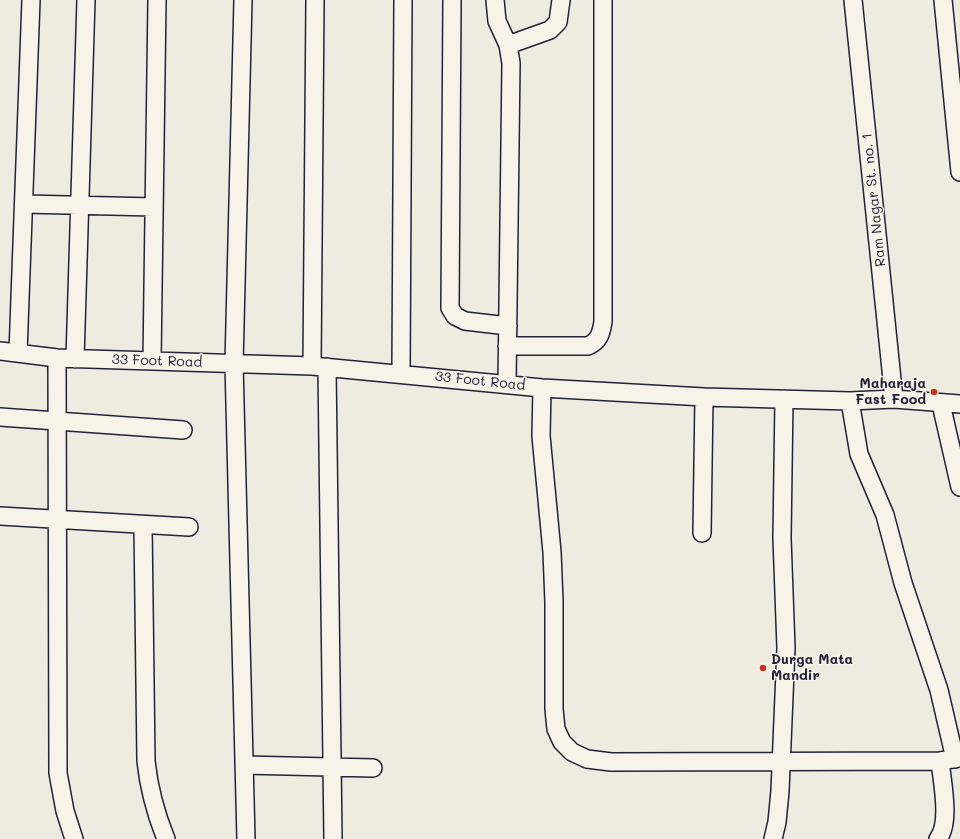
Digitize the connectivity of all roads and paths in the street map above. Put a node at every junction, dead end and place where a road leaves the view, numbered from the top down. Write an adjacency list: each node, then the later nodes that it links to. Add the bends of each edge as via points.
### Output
1 (31, 0): 15 (street)
2 (86, 0): 16 (street)
3 (157, 0): 17 (street)
4 (243, 0): 25 (street)
5 (315, 0): 26 (street)
6 (403, 0): 27 (street)
7 (452, 0): 18 (street, via 450,308 455,316 465,321)
8 (495, 0): 13 (street, via 497,21)
9 (561, 0): 13 (street, via 558,22 550,30)
10 (603, 0): 19 (street, via 602,334 596,342 588,346)
11 (853, 0): 32 (street, Ram Nagar St. no. 1)
12 (943, 0): 14 (street)
13 (508, 45): 18 (street, via 511,63)
14 (960, 172)
15 (24, 204): 16 (street); 21 (street)
16 (80, 206): 17 (street); 23 (street)
17 (154, 207): 24 (street)
18 (508, 326): 19 (street)
19 (507, 346): 28 (street)
20 (0, 351): 21 (street, 33 Foot Road)
21 (18, 353): 22 (street, 33 Foot Road)
22 (57, 358): 23 (street, 33 Foot Road); 37 (street)
23 (75, 359): 24 (street, 33 Foot Road)
24 (152, 361): 25 (street, 33 Foot Road)
25 (234, 364): 26 (street, 33 Foot Road); 47 (street)
26 (320, 366): 27 (street, 33 Foot Road); 48 (street)
27 (400, 373): 28 (street, 33 Foot Road)
28 (506, 384): 29 (street, 33 Foot Road)
29 (542, 388): 30 (street, 33 Foot Road); 46 (street, via 541,436 554,602 554,708 556,729 562,742 572,752 587,758 611,762)
30 (704, 396): 31 (street, 33 Foot Road); 44 (street)
31 (784, 398): 33 (street, 33 Foot Road); 46 (street, via 782,538 786,648)
32 (894, 399): 33 (street, 33 Foot Road); 34 (street, 33 Foot Road)
33 (850, 401): 45 (street, via 859,454 885,515 939,690)
34 (941, 404): 35 (street, 33 Foot Road); 39 (street)
35 (960, 404)
36 (0, 417): 37 (street)
37 (57, 422): 38 (street); 41 (street)
38 (183, 430)
39 (960, 487)
40 (0, 516): 41 (street)
41 (57, 519): 42 (street); 50 (street, via 58,773 65,811)
42 (143, 525): 43 (street); 51 (street, via 146,761 149,789)
43 (189, 528)
44 (702, 533)
45 (951, 760): 46 (street); 55 (street, via 945,823)
46 (781, 762): 54 (street, via 777,822)
47 (244, 765): 48 (street); 52 (street)
48 (332, 767): 49 (street); 53 (street)
49 (373, 768)
50 (74, 839)
51 (166, 839)
52 (246, 839)
53 (333, 839)
54 (773, 839)
55 (938, 839)

